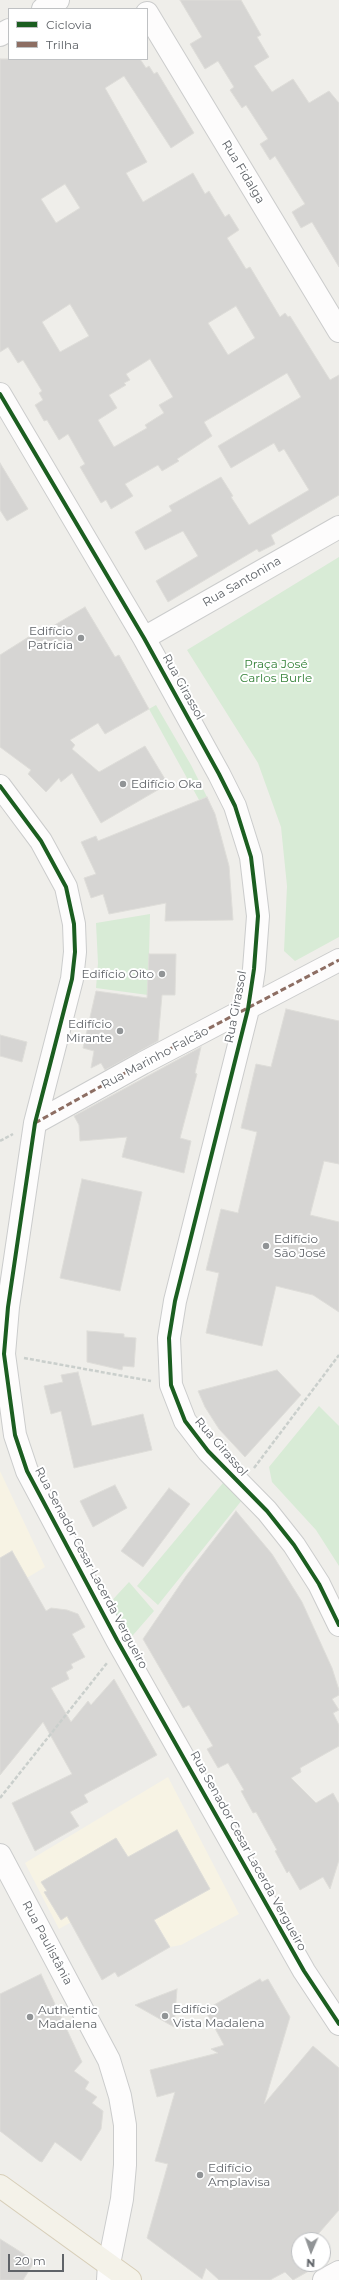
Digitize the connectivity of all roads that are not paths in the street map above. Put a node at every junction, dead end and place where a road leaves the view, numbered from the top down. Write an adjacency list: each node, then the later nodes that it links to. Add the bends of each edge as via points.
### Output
1 (58, 0): 2 (street)
2 (45, 8)
3 (148, 15): 4 (street, Rua Fidalga)
4 (339, 331)
5 (0, 394): 7 (street, Rua Girassol)
6 (339, 527): 7 (street, Rua Santonina)
7 (144, 638): 10 (street, Rua Girassol, via 235,806 251,857 258,916)
8 (0, 786): 11 (street, Rua Senador Cesar Lacerda Vergueiro, via 41,841 66,887 74,924 75,952 72,979)
9 (339, 960): 10 (street, Rua Marinho Falcão)
10 (248, 1009): 11 (street, Rua Marinho Falcão); 12 (street, Rua Girassol, via 175,1301 169,1338 171,1385 185,1421 208,1451 267,1511 294,1545)
11 (35, 1123): 14 (street, Rua Senador Cesar Lacerda Vergueiro, via 8,1307 4,1354 15,1435 26,1471 304,1971)
12 (339, 1625)
13 (3, 1862): 16 (street, Rua Paulistânia, via 109,2060 120,2096 125,2125 125,2165 122,2199)
14 (339, 2024)
15 (0, 2186): 16 (main road)
16 (109, 2272): 18 (main road)
17 (339, 2272): 19 (street)
18 (130, 2280)
19 (324, 2280)

